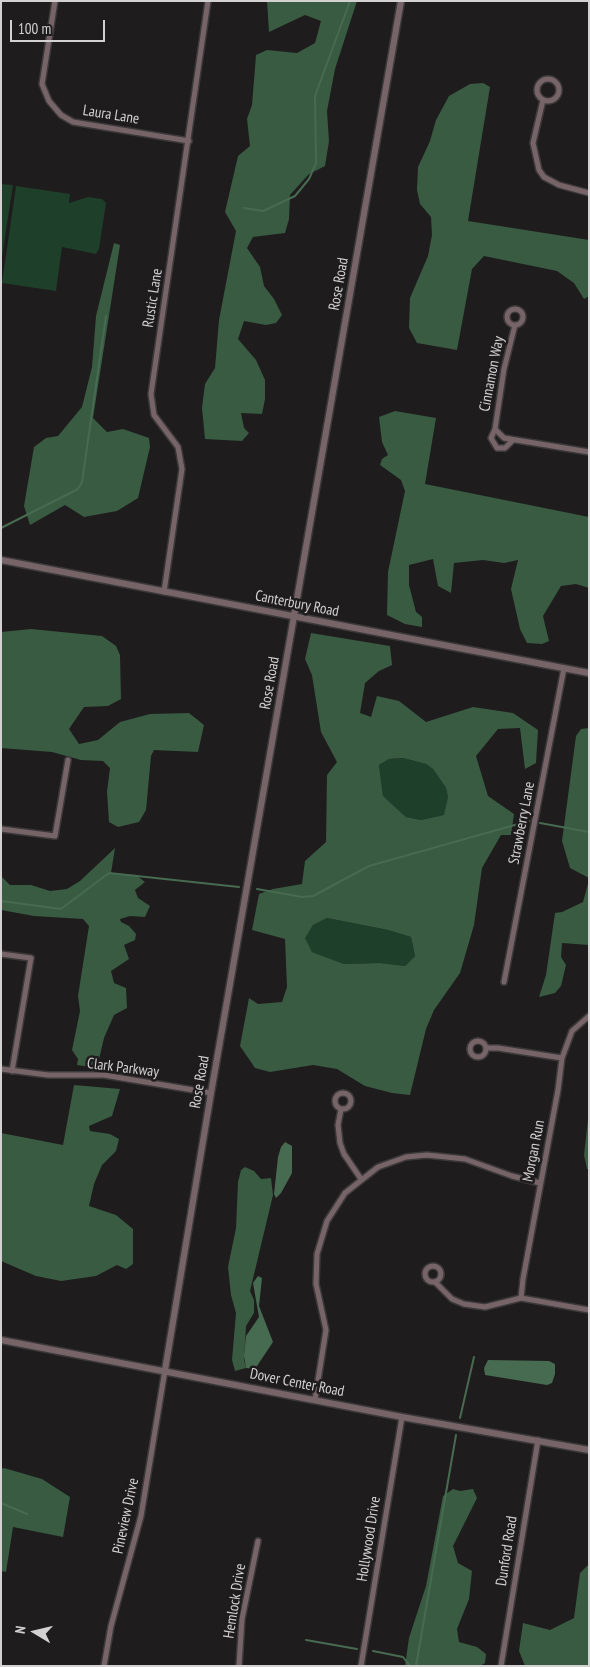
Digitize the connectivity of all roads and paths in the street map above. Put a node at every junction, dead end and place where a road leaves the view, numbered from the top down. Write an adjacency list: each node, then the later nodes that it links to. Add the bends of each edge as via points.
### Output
1 (55, 1): 5 (street, Laura Lane, via 42,84 49,101 62,115 73,122)
2 (208, 1): 5 (street, Rustic Lane)
3 (400, 1): 13 (street, Rose Road)
4 (543, 100): 4 (street, via 549,101 557,95 558,85 551,79 538,86 537,92); 6 (street, via 532,143 538,170 559,185)
5 (189, 141): 12 (street, Rustic Lane, via 151,394 154,415 178,448 182,469)
6 (589, 193)
7 (515, 325): 8 (street, Cinnamon Way, via 504,369)
8 (496, 429): 9 (street, Cinnamon Way, via 500,436); 9 (street, Cinnamon Way, via 491,438 497,448 505,448)
9 (512, 440): 10 (street, Cinnamon Way)
10 (589, 452)
11 (1, 560): 12 (street, Canterbury Road)
12 (164, 592): 13 (street, Canterbury Road)
13 (294, 616): 14 (street, Canterbury Road); 25 (street, Rose Road)
14 (564, 668): 15 (street, Canterbury Road); 19 (street, Strawberry Lane)
15 (589, 673)
16 (68, 760): 17 (street, via 54,836)
17 (1, 829)
18 (1, 954): 24 (street, via 31,958)
19 (504, 982)
20 (589, 1016): 22 (street, Morgan Run, via 572,1031)
21 (486, 1048): 22 (street)
22 (562, 1058): 28 (street, Morgan Run)
23 (1, 1069): 24 (street, Clark Parkway)
24 (12, 1071): 25 (street, Clark Parkway, via 104,1075)
25 (211, 1093): 33 (street, Rose Road)
26 (341, 1109): 27 (street, via 338,1125 340,1143)
27 (361, 1179): 28 (street, via 378,1167 406,1157 427,1155 466,1159); 34 (street, via 345,1193 330,1215 317,1254 316,1284 326,1330)
28 (540, 1183): 30 (street, Morgan Run)
29 (435, 1282): 30 (street, via 452,1299 485,1308)
30 (521, 1298): 31 (street)
31 (589, 1310)
32 (1, 1340): 33 (street, Dover Center Road)
33 (165, 1370): 34 (street, Dover Center Road); 39 (street, Pineview Drive, via 141,1516 111,1626)
34 (315, 1399): 35 (street, Dover Center Road)
35 (402, 1417): 36 (street, Dover Center Road); 41 (street, Hollywood Drive)
36 (538, 1440): 37 (street, Dover Center Road); 42 (street, Dunford Road)
37 (589, 1450)
38 (258, 1541): 40 (street, Hemlock Drive, via 242,1619)
39 (104, 1666)
40 (239, 1666)
41 (360, 1666)
42 (500, 1666)

